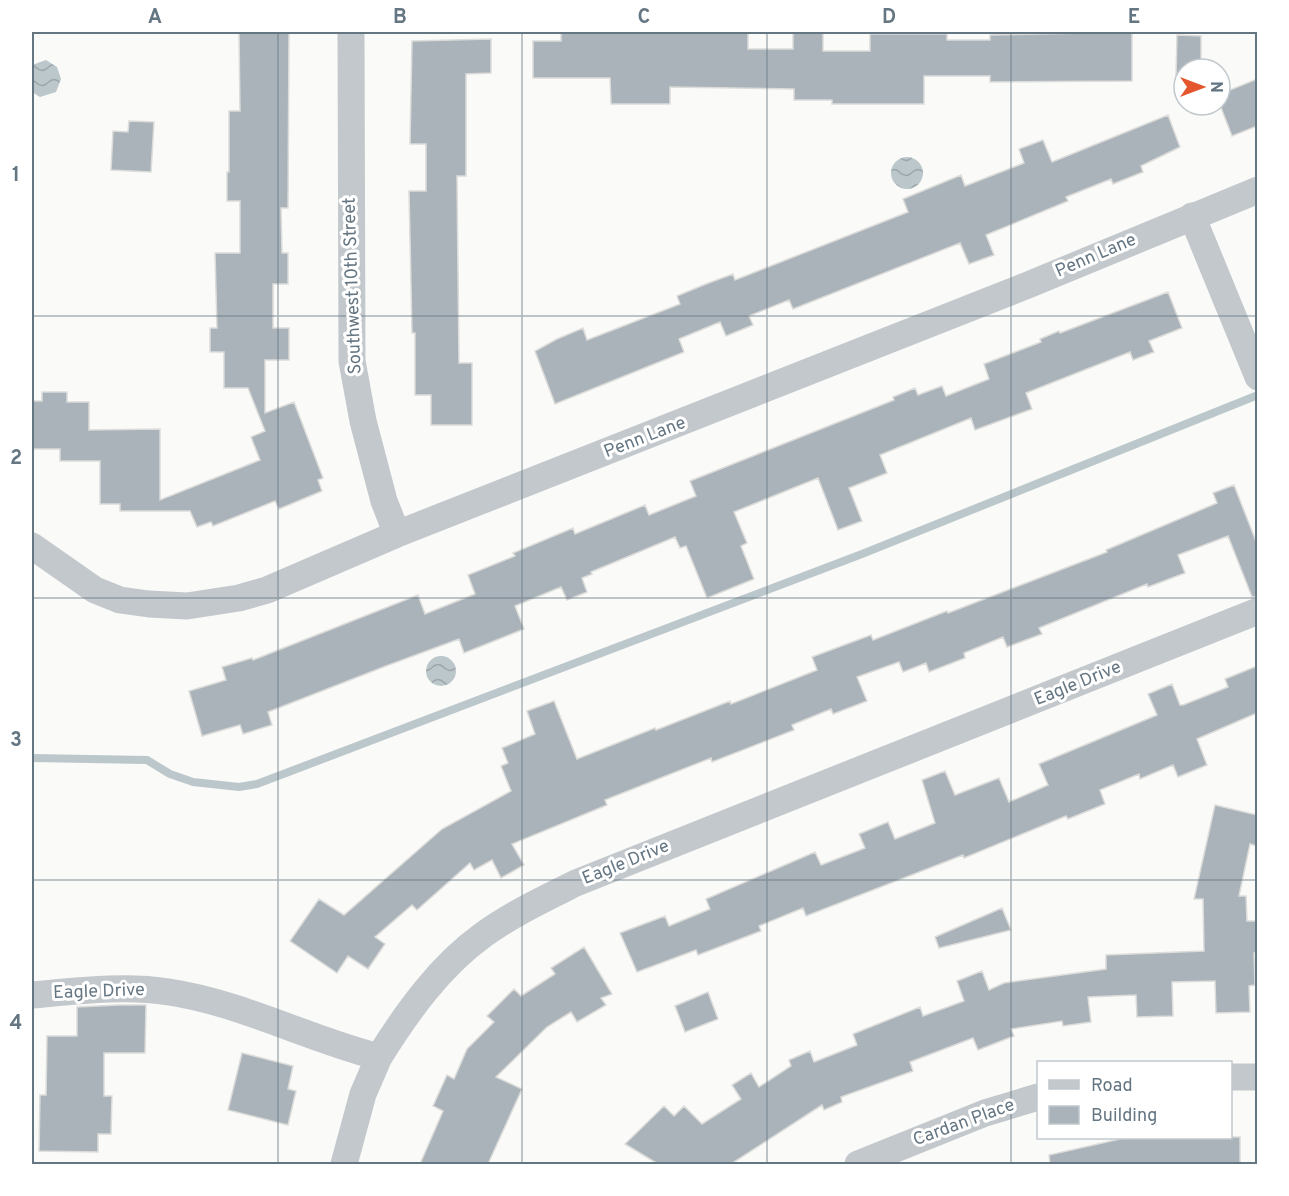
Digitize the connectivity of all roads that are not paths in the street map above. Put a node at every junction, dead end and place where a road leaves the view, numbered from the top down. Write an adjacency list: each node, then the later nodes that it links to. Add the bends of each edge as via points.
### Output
1 (351, 32): 5 (street, Southwest 10th Street, via 352,361 363,421)
2 (1257, 190): 3 (street, Penn Lane)
3 (1192, 216): 4 (street); 5 (street, Penn Lane)
4 (1257, 377)
5 (397, 534): 6 (street, Penn Lane, via 267,590 187,606 120,600)
6 (32, 546)
7 (1257, 611): 9 (street, Eagle Drive, via 576,883 529,906 482,936 443,973 404,1019)
8 (32, 995): 9 (street, Eagle Drive, via 129,988 169,992 214,1001 332,1045)
9 (380, 1057): 13 (street, via 363,1094)
10 (1232, 1077): 11 (street)
11 (1257, 1077)
12 (1037, 1097): 14 (street, Cardan Place, via 985,1113)
13 (344, 1164)
14 (858, 1164)

